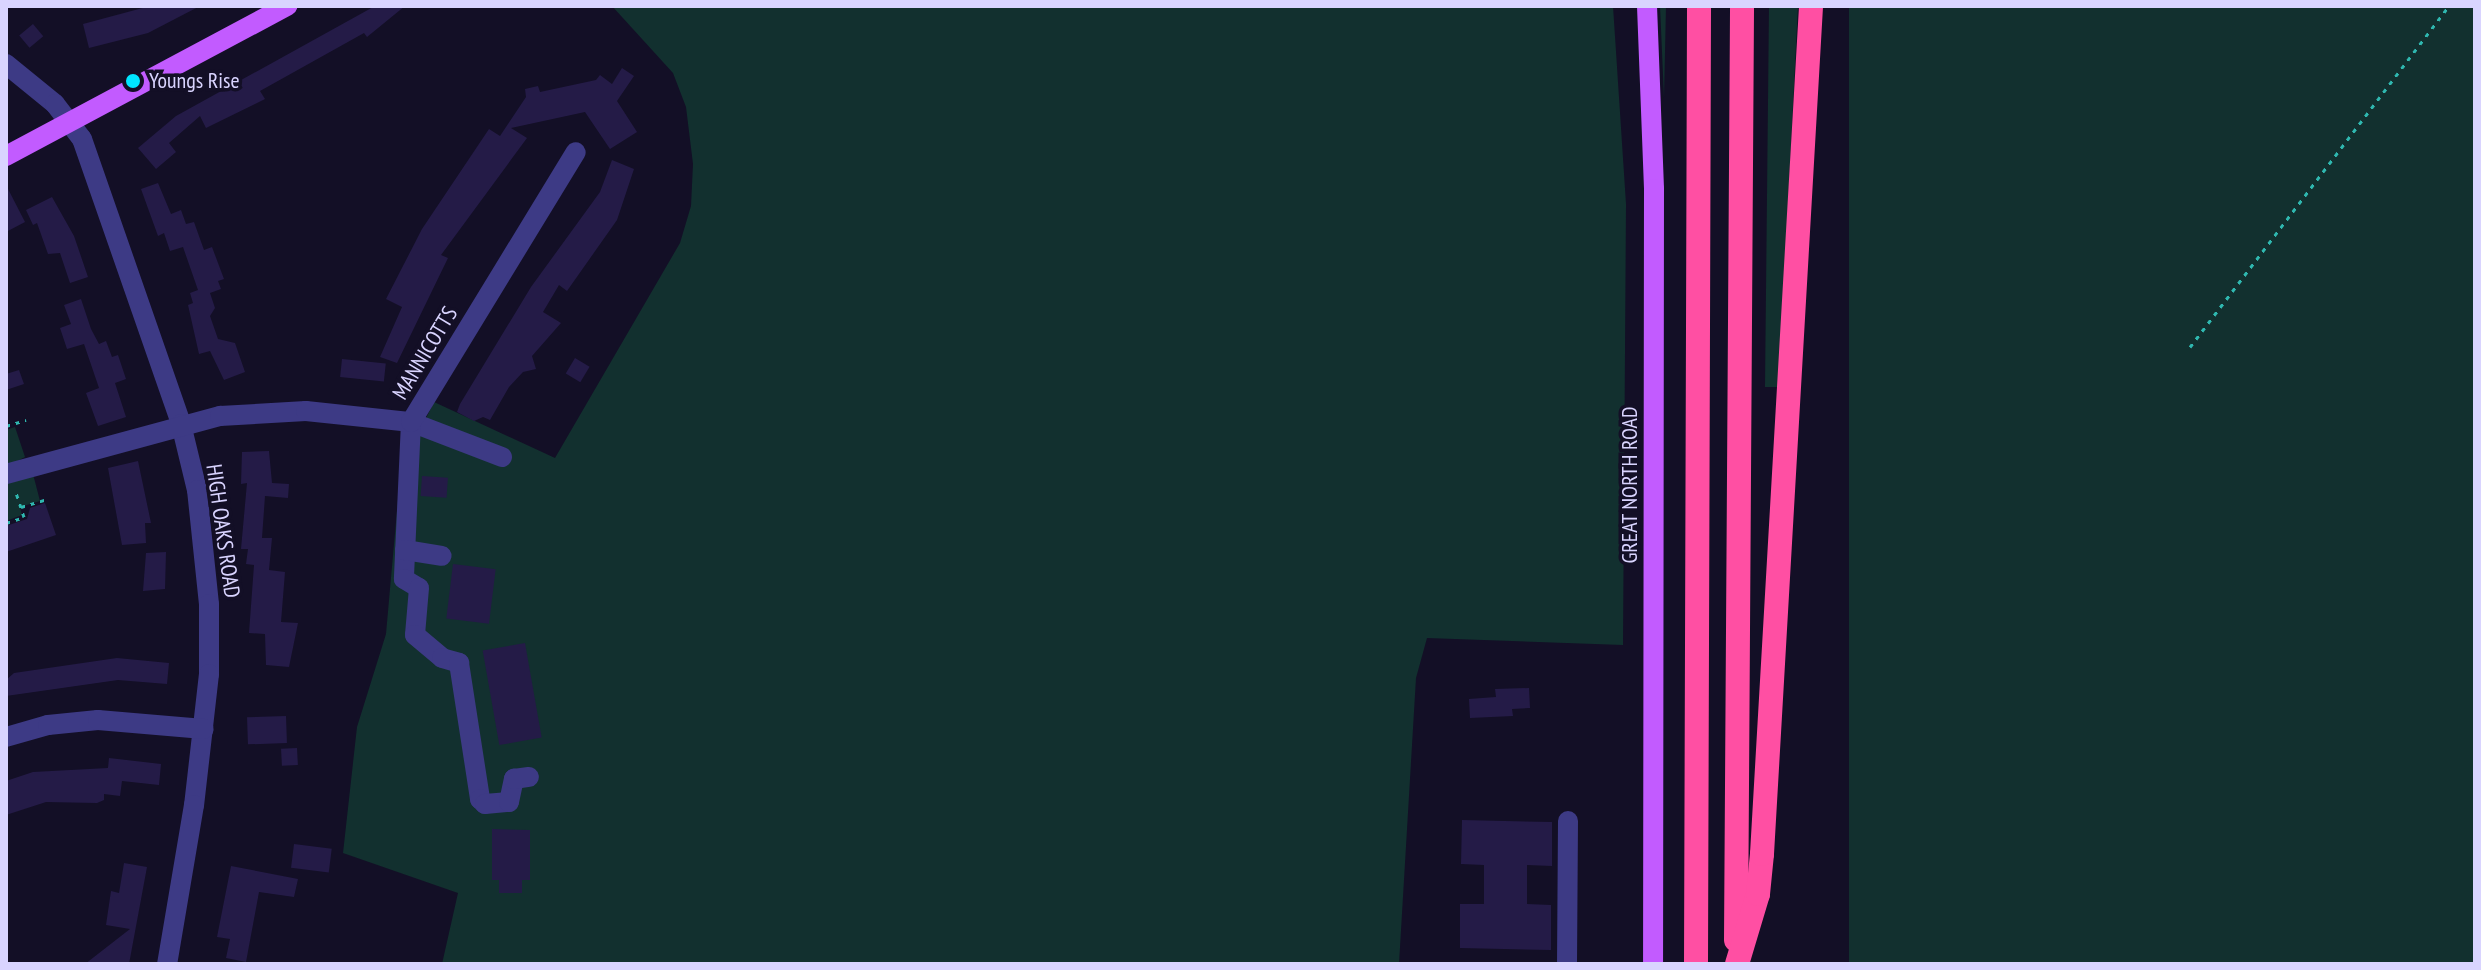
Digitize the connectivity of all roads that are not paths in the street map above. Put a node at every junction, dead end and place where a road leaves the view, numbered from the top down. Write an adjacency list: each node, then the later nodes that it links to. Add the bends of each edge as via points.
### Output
1 (287, 6): 7 (main road)
2 (1647, 6): 22 (main road, GREAT NORTH ROAD, via 1654,189)
3 (1699, 6): 23 (highway)
4 (1742, 6): 24 (highway)
5 (1811, 6): 24 (highway, via 1762,854 1758,894)
6 (6, 64): 7 (street)
7 (70, 122): 9 (main road); 11 (street, HIGH OAKS ROAD, via 99,184)
8 (576, 152): 10 (street, MANNICOTTS)
9 (6, 156)
10 (411, 422): 11 (street, MANNICOTTS, via 306,411); 12 (street); 14 (street)
11 (181, 424): 13 (street, MANNICOTTS); 16 (street, HIGH OAKS ROAD, via 205,547 209,618)
12 (502, 457)
13 (8, 473)
14 (405, 550): 15 (street); 18 (street, via 404,579 419,588 415,635 442,658 459,663 480,799 485,804 509,802 514,779)
15 (442, 556)
16 (204, 729): 17 (street, via 98,720 48,725); 20 (street, HIGH OAKS ROAD)
17 (6, 737)
18 (529, 777)
19 (1568, 821): 21 (street)
20 (167, 964)
21 (1567, 964)
22 (1653, 964)
23 (1696, 964)
24 (1737, 964)

